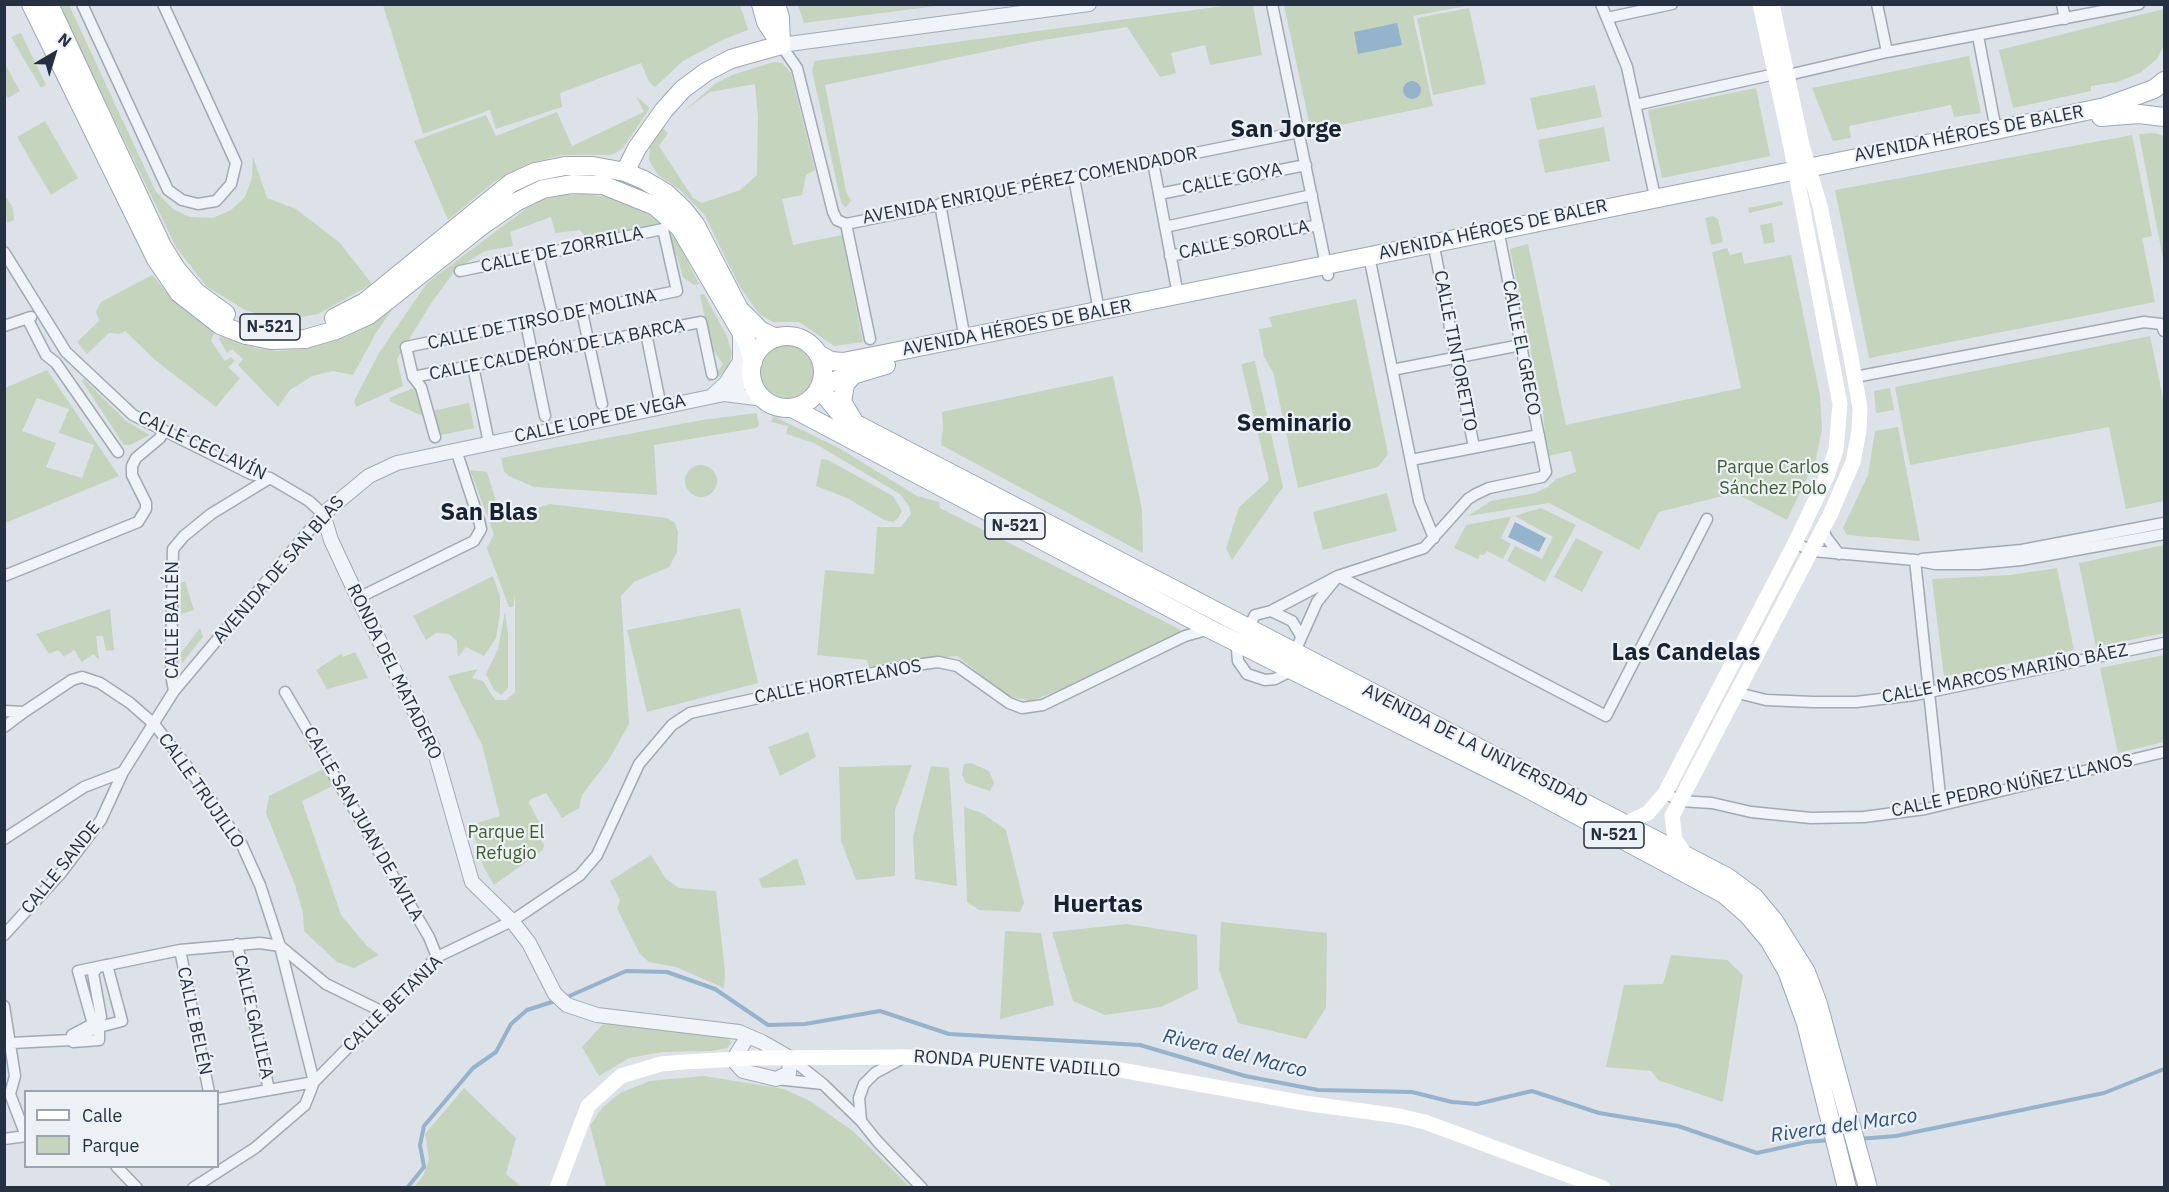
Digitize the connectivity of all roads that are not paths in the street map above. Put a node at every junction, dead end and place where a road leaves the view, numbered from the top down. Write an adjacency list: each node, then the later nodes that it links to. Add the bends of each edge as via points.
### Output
1 (31, 4): 33 (main road, N-521, via 156,259 179,293 196,308 220,325 246,335 305,339 369,315 484,224)
2 (49, 4): 30 (main road, N-521, via 162,246 177,270 196,292 222,312 253,325 284,329 315,325 343,314 428,252 481,205 511,183 535,172 584,166)
3 (82, 4): 4 (street, via 168,190 182,200 198,204 216,201 231,184 236,163)
4 (164, 4)
5 (761, 4): 20 (main road, via 766,22)
6 (776, 4): 20 (main road)
7 (1089, 4): 16 (street)
8 (1272, 4): 27 (street)
9 (1601, 4): 17 (street)
10 (1671, 4): 17 (street)
11 (1760, 4): 22 (main road)
12 (1772, 4): 22 (main road)
13 (1877, 4): 21 (street)
14 (2062, 4): 18 (street)
15 (2139, 4): 18 (street)
16 (1013, 9): 20 (street)
17 (1607, 18): 24 (street, via 1627,67)
18 (2065, 19): 19 (street)
19 (1978, 36): 21 (street); 26 (street)
20 (781, 45): 30 (main road, via 731,59 683,89 637,148); 38 (street, AVENIDA ENRIQUE PÉREZ COMENDADOR, via 797,68 833,212 837,220)
21 (1887, 52): 22 (street)
22 (1781, 74): 24 (street); 31 (main road, via 1802,145)
23 (2164, 81): 26 (main road, AVENIDA HÉROES DE BALER, via 2105,107)
24 (1635, 105): 36 (street)
25 (2164, 117): 31 (main road, AVENIDA HÉROES DE BALER, via 2106,116)
26 (1996, 129): 31 (main road, AVENIDA HÉROES DE BALER)
27 (1299, 132): 28 (street, AVENIDA ENRIQUE PÉREZ COMENDADOR); 29 (street)
28 (1153, 162): 32 (street, AVENIDA ENRIQUE PÉREZ COMENDADOR); 34 (street)
29 (1306, 165): 34 (street, CALLE GOYA); 35 (street)
30 (626, 172): 33 (main road, via 610,180 575,177); 41 (main road, via 633,185 659,199); 57 (main road, N-521, via 666,193 695,224)
31 (1803, 172): 36 (main road, AVENIDA HÉROES DE BALER); 42 (main road, AVENIDA HÉROES DE BALER); 77 (main road); 101 (main road, via 1840,404 1836,450)
32 (1074, 178): 37 (street, AVENIDA ENRIQUE PÉREZ COMENDADOR); 51 (street)
33 (543, 189): 41 (main road, N-521, via 572,184 603,185 655,206)
34 (1159, 194): 40 (street)
35 (1312, 195): 39 (street); 40 (street)
36 (1655, 197): 42 (main road, AVENIDA HÉROES DE BALER)
37 (940, 204): 38 (street, AVENIDA ENRIQUE PÉREZ COMENDADOR); 63 (street)
38 (846, 224): 62 (street)
39 (1318, 225): 46 (street, CALLE SOROLLA); 48 (street)
40 (1165, 227): 46 (street)
41 (672, 228): 45 (street, CALLE DE ZORRILLA); 52 (street, CALLE DE TIRSO DE MOLINA, via 677,291); 57 (main road, N-521)
42 (1499, 234): 43 (main road, AVENIDA HÉROES DE BALER); 65 (street, CALLE EL GRECO)
43 (1435, 250): 47 (main road, AVENIDA HÉROES DE BALER); 69 (street, CALLE TINTORETTO)
44 (4, 252): 53 (street, CALLE CECLAVÍN)
45 (538, 255): 49 (street, CALLE DE ZORRILLA); 54 (street)
46 (1170, 256): 50 (street)
47 (1370, 261): 48 (main road, AVENIDA HÉROES DE BALER); 73 (street)
48 (1327, 270): 50 (main road, AVENIDA HÉROES DE BALER); 75 (main road, AVENIDA HÉROES DE BALER)
49 (460, 271)
50 (1178, 295): 51 (main road, AVENIDA HÉROES DE BALER)
51 (1099, 311): 63 (main road, AVENIDA HÉROES DE BALER)
52 (582, 312): 54 (street, CALLE DE TIRSO DE MOLINA); 64 (street)
53 (40, 313): 55 (street); 66 (street, CALLE CECLAVÍN)
54 (553, 317): 56 (street, CALLE DE TIRSO DE MOLINA)
55 (27, 318): 58 (street); 70 (street, via 46,355)
56 (526, 323): 68 (street); 76 (street, CALLE DE TIRSO DE MOLINA, via 406,348)
57 (743, 325): 61 (main road); 72 (main road, N-521); 79 (street, CALLE LOPE DE VEGA, via 740,361)
58 (4, 326)
59 (2164, 331): 77 (street, via 2161,324 2144,322)
60 (646, 333): 64 (street, CALLE CALDERÓN DE LA BARCA); 74 (street, CALLE CALDERÓN DE LA BARCA, via 700,322); 82 (street)
61 (776, 338): 67 (main road, via 786,336 805,341); 72 (main road, via 766,343)
62 (870, 339)
63 (965, 339): 67 (main road, AVENIDA HÉROES DE BALER, via 843,362)
64 (589, 344): 68 (street, CALLE CALDERÓN DE LA BARCA); 81 (street)
65 (1521, 345): 69 (street); 87 (street, CALLE EL GRECO)
66 (66, 352): 70 (street); 86 (street, CALLE CECLAVÍN, via 134,415)
67 (818, 354): 78 (main road, via 822,365)
68 (533, 355): 71 (street, CALLE CALDERÓN DE LA BARCA); 84 (street)
69 (1457, 357): 73 (street); 90 (street, CALLE TINTORETTO)
70 (56, 363): 92 (street)
71 (473, 366): 76 (street, CALLE CALDERÓN DE LA BARCA); 89 (street)
72 (752, 366): 79 (street, CALLE LOPE DE VEGA, via 741,383); 80 (main road, via 754,385)
73 (1392, 370): 93 (street)
74 (712, 374)
75 (854, 374): 78 (main road, AVENIDA HÉROES DE BALER); 85 (main road, via 845,384 842,402)
76 (413, 377): 88 (street, via 421,387)
77 (1855, 377): 98 (main road, via 1859,431 1852,462)
78 (819, 388): 83 (main road, via 813,398); 85 (main road, AVENIDA DE LA UNIVERSIDAD / N-521, via 842,416)
79 (718, 395): 80 (street, CALLE LOPE DE VEGA); 82 (street, CALLE LOPE DE VEGA)
80 (765, 399): 83 (main road)
81 (602, 404)
82 (662, 406): 89 (street, CALLE LOPE DE VEGA)
83 (792, 408): 110 (main road, AVENIDA DE LA UNIVERSIDAD / N-521)
84 (545, 416)
85 (856, 424): 111 (main road, AVENIDA DE LA UNIVERSIDAD / N-521)
86 (163, 432): 94 (street, CALLE CECLAVÍN, via 251,474); 106 (street, via 132,466 132,475 146,503 138,522)
87 (1539, 435): 90 (street); 100 (street, CALLE EL GRECO, via 1546,466 1542,477 1489,488 1468,499)
88 (435, 437)
89 (489, 443): 91 (street, AVENIDA DE SAN BLAS)
90 (1474, 447): 93 (street)
91 (456, 450): 95 (street, AVENIDA DE SAN BLAS, via 383,468); 108 (street, via 481,529 474,541)
92 (118, 452)
93 (1411, 460): 100 (street, via 1419,501)
94 (270, 478): 95 (street, CALLE CECLAVÍN); 114 (street, CALLE BAILÉN, via 211,514 173,549)
95 (323, 514): 108 (street, RONDA DEL MATADERO); 114 (street, AVENIDA DE SAN BLAS)
96 (1707, 519): 107 (street, via 1606,716)
97 (2164, 523): 104 (street, via 2022,550)
98 (1823, 528): 102 (main road); 103 (street)
99 (2164, 534): 104 (street, via 2021,560 1935,564)
100 (1434, 538): 107 (street, via 1424,548)
101 (1795, 543): 102 (street); 124 (main road)
102 (1812, 551): 103 (street); 105 (main road)
103 (1836, 553): 104 (street); 105 (street)
104 (1915, 560): 117 (street)
105 (1801, 573): 116 (main road)
106 (4, 576)
107 (1338, 576): 109 (street); 113 (street, via 1317,602)
108 (358, 598): 131 (street, RONDA DEL MATADERO, via 435,752 472,882)
109 (1270, 611): 111 (street, via 1256,615); 113 (street, AVENIDA DE LA UNIVERSIDAD, via 1292,621)
110 (1210, 629): 111 (main road, AVENIDA DE LA UNIVERSIDAD / N-521); 131 (street, CALLE HORTELANOS, via 1185,636 1043,705 1022,708 1009,703 957,666 938,662 690,713 672,724 639,764 597,855 580,875)
111 (1243, 635): 113 (main road, AVENIDA DE LA UNIVERSIDAD / N-521); 113 (street, via 1237,650 1242,669 1256,679 1275,680 1286,674)
112 (2164, 643): 117 (street, CALLE MARCOS MARIÑO BÁEZ)
113 (1295, 652): 128 (main road, AVENIDA DE LA UNIVERSIDAD / N-521); 157 (main road, AVENIDA DE LA UNIVERSIDAD / N-521, via 1523,786 1724,894 1748,915 1787,971 1806,1023)
114 (174, 691): 120 (street, AVENIDA DE SAN BLAS)
115 (285, 692): 136 (street, CALLE SAN JUAN DE ÁVILA)
116 (1738, 693): 117 (street, CALLE MARCOS MARIÑO BÁEZ, via 1766,700 1824,702); 126 (main road)
117 (1930, 693): 127 (street)
118 (4, 711): 119 (street)
119 (24, 712): 120 (street, CALLE TRUJILLO, via 82,677 100,683); 121 (street, CALLE TRUJILLO)
120 (154, 724): 123 (street, AVENIDA DE SAN BLAS); 134 (street, CALLE TRUJILLO, via 242,846)
121 (4, 727)
122 (2164, 752): 127 (street, CALLE PEDRO NÚÑEZ LLANOS)
123 (123, 772): 125 (street, AVENIDA DE SAN BLAS); 129 (street, via 96,782)
124 (1665, 793): 126 (street); 128 (main road, via 1648,813)
125 (113, 798): 132 (street, CALLE SANDE, via 61,873)
126 (1680, 801): 127 (street, CALLE PEDRO NÚÑEZ LLANOS, via 1811,818 1864,817); 130 (main road, via 1672,816 1672,828)
127 (1941, 805)
128 (1626, 823): 130 (main road, AVENIDA DE LA UNIVERSIDAD)
129 (4, 839)
130 (1683, 851): 156 (main road, AVENIDA DE LA UNIVERSIDAD, via 1754,897 1792,947 1818,1004)
131 (512, 921): 136 (street, CALLE BETANIA); 142 (street, via 529,943 555,994 567,1005 597,1015 729,1031)
132 (4, 935)
133 (237, 945): 134 (street); 135 (street); 149 (street, CALLE GALILEA)
134 (280, 946): 139 (street, via 326,984); 146 (street, CALLE TRUJILLO)
135 (180, 950): 137 (street); 148 (street, CALLE BELÉN)
136 (437, 957): 139 (street, CALLE BETANIA)
137 (106, 965): 140 (street, via 93,973 101,1017 96,1028); 140 (street, via 122,1021 99,1026 99,1040)
138 (4, 1006): 141 (street)
139 (383, 1012): 146 (street, CALLE BETANIA)
140 (73, 1039): 141 (street)
141 (11, 1043): 152 (street, via 15,1076 10,1094)
142 (740, 1047): 144 (main road, RONDA PUENTE VADILLO); 144 (street); 145 (street, via 743,1071); 160 (main road, RONDA PUENTE VADILLO, via 621,1076 588,1106)
143 (906, 1057): 144 (main road, RONDA PUENTE VADILLO); 151 (street, via 874,1073 864,1083 859,1098); 162 (main road, RONDA PUENTE VADILLO, via 1104,1067 1399,1116)
144 (790, 1058): 145 (street, via 789,1073); 147 (street)
145 (776, 1079): 147 (street)
146 (314, 1082): 149 (street); 159 (street, CALLE BETANIA, via 305,1105 255,1148)
147 (823, 1084): 151 (street)
148 (209, 1090)
149 (269, 1090): 150 (street)
150 (219, 1099)
151 (861, 1121): 161 (street)
152 (24, 1131)
153 (24, 1136): 154 (street)
154 (4, 1139)
155 (117, 1168): 158 (street)
156 (1867, 1183)
157 (1847, 1186)
158 (137, 1188)
159 (193, 1188)
160 (557, 1188)
161 (922, 1188)
162 (1603, 1188)

